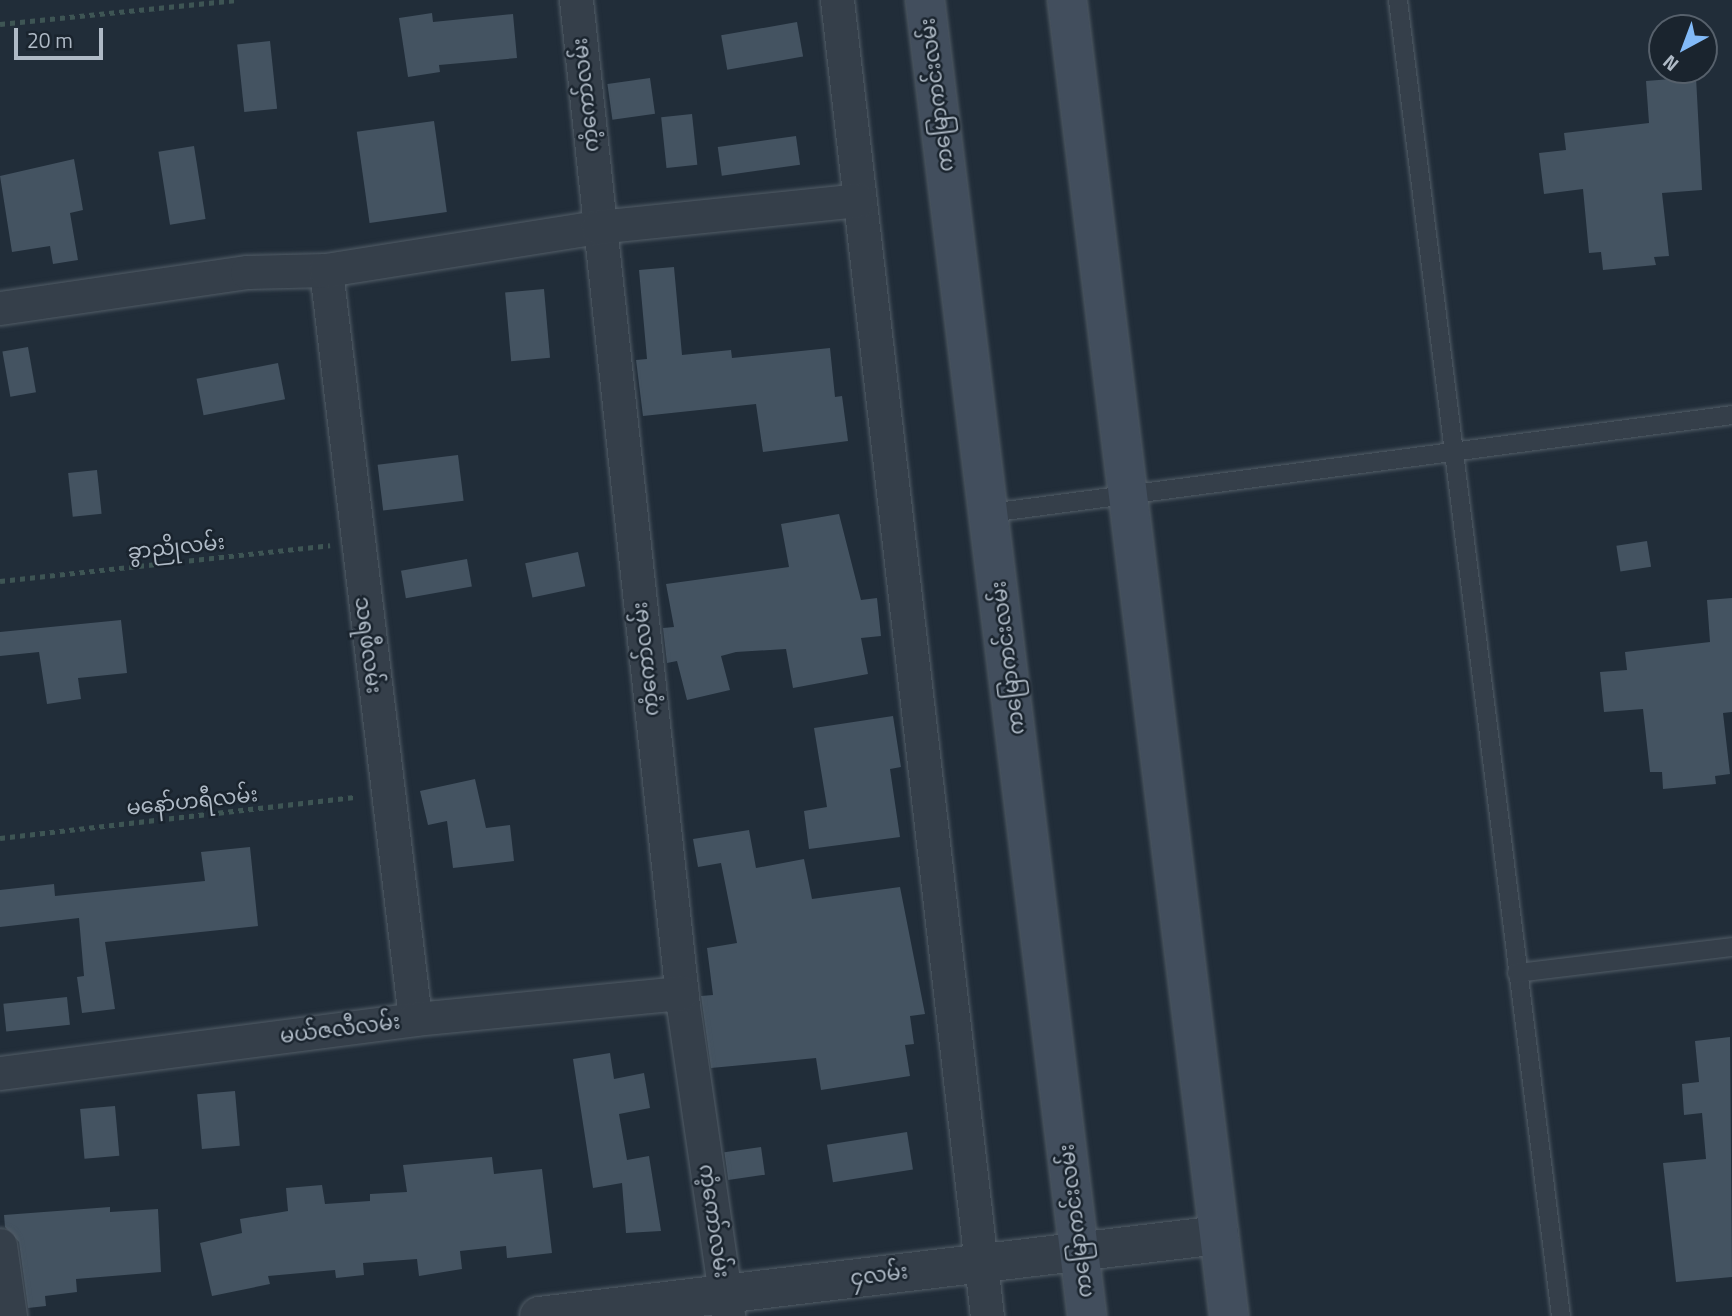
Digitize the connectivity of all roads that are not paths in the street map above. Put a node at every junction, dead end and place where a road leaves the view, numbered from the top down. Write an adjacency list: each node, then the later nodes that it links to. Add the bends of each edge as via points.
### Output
1 (576, 0): 7 (street, ကံ့ကော်လမ်း)
2 (837, 0): 6 (street)
3 (925, 0): 13 (main road, ကမြောကင်းလမ်း)
4 (1068, 0): 12 (main road)
5 (1398, 0): 11 (lane)
6 (859, 200): 7 (street); 22 (street)
7 (598, 226): 8 (street); 16 (street, ကံ့ကော်လမ်း)
8 (326, 270): 9 (street, via 247,272); 17 (street, သရဖီလမ်း)
9 (0, 308)
10 (1732, 415): 11 (lane)
11 (1454, 454): 12 (lane); 15 (lane)
12 (1130, 495): 13 (lane); 19 (main road)
13 (990, 513): 21 (main road, ကမြောကင်းလမ်း)
14 (1732, 947): 15 (lane)
15 (1517, 974): 29 (lane)
16 (682, 993): 17 (street, မယ်ဇလီလမ်း); 23 (street, ကံ့ကော်လမ်း)
17 (415, 1019): 18 (street, မယ်ဇလီလမ်း)
18 (0, 1073)
19 (1219, 1236): 21 (street, ၄လမ်း); 28 (main road)
20 (0, 1245): 24 (street)
21 (1079, 1251): 22 (street, ၄လမ်း); 27 (main road, ကမြောကင်းလမ်း)
22 (980, 1263): 23 (street, ၄လမ်း); 26 (street)
23 (727, 1304): 25 (street, ၄လမ်း)
24 (10, 1316)
25 (539, 1316)
26 (987, 1316)
27 (1087, 1316)
28 (1229, 1316)
29 (1561, 1316)

